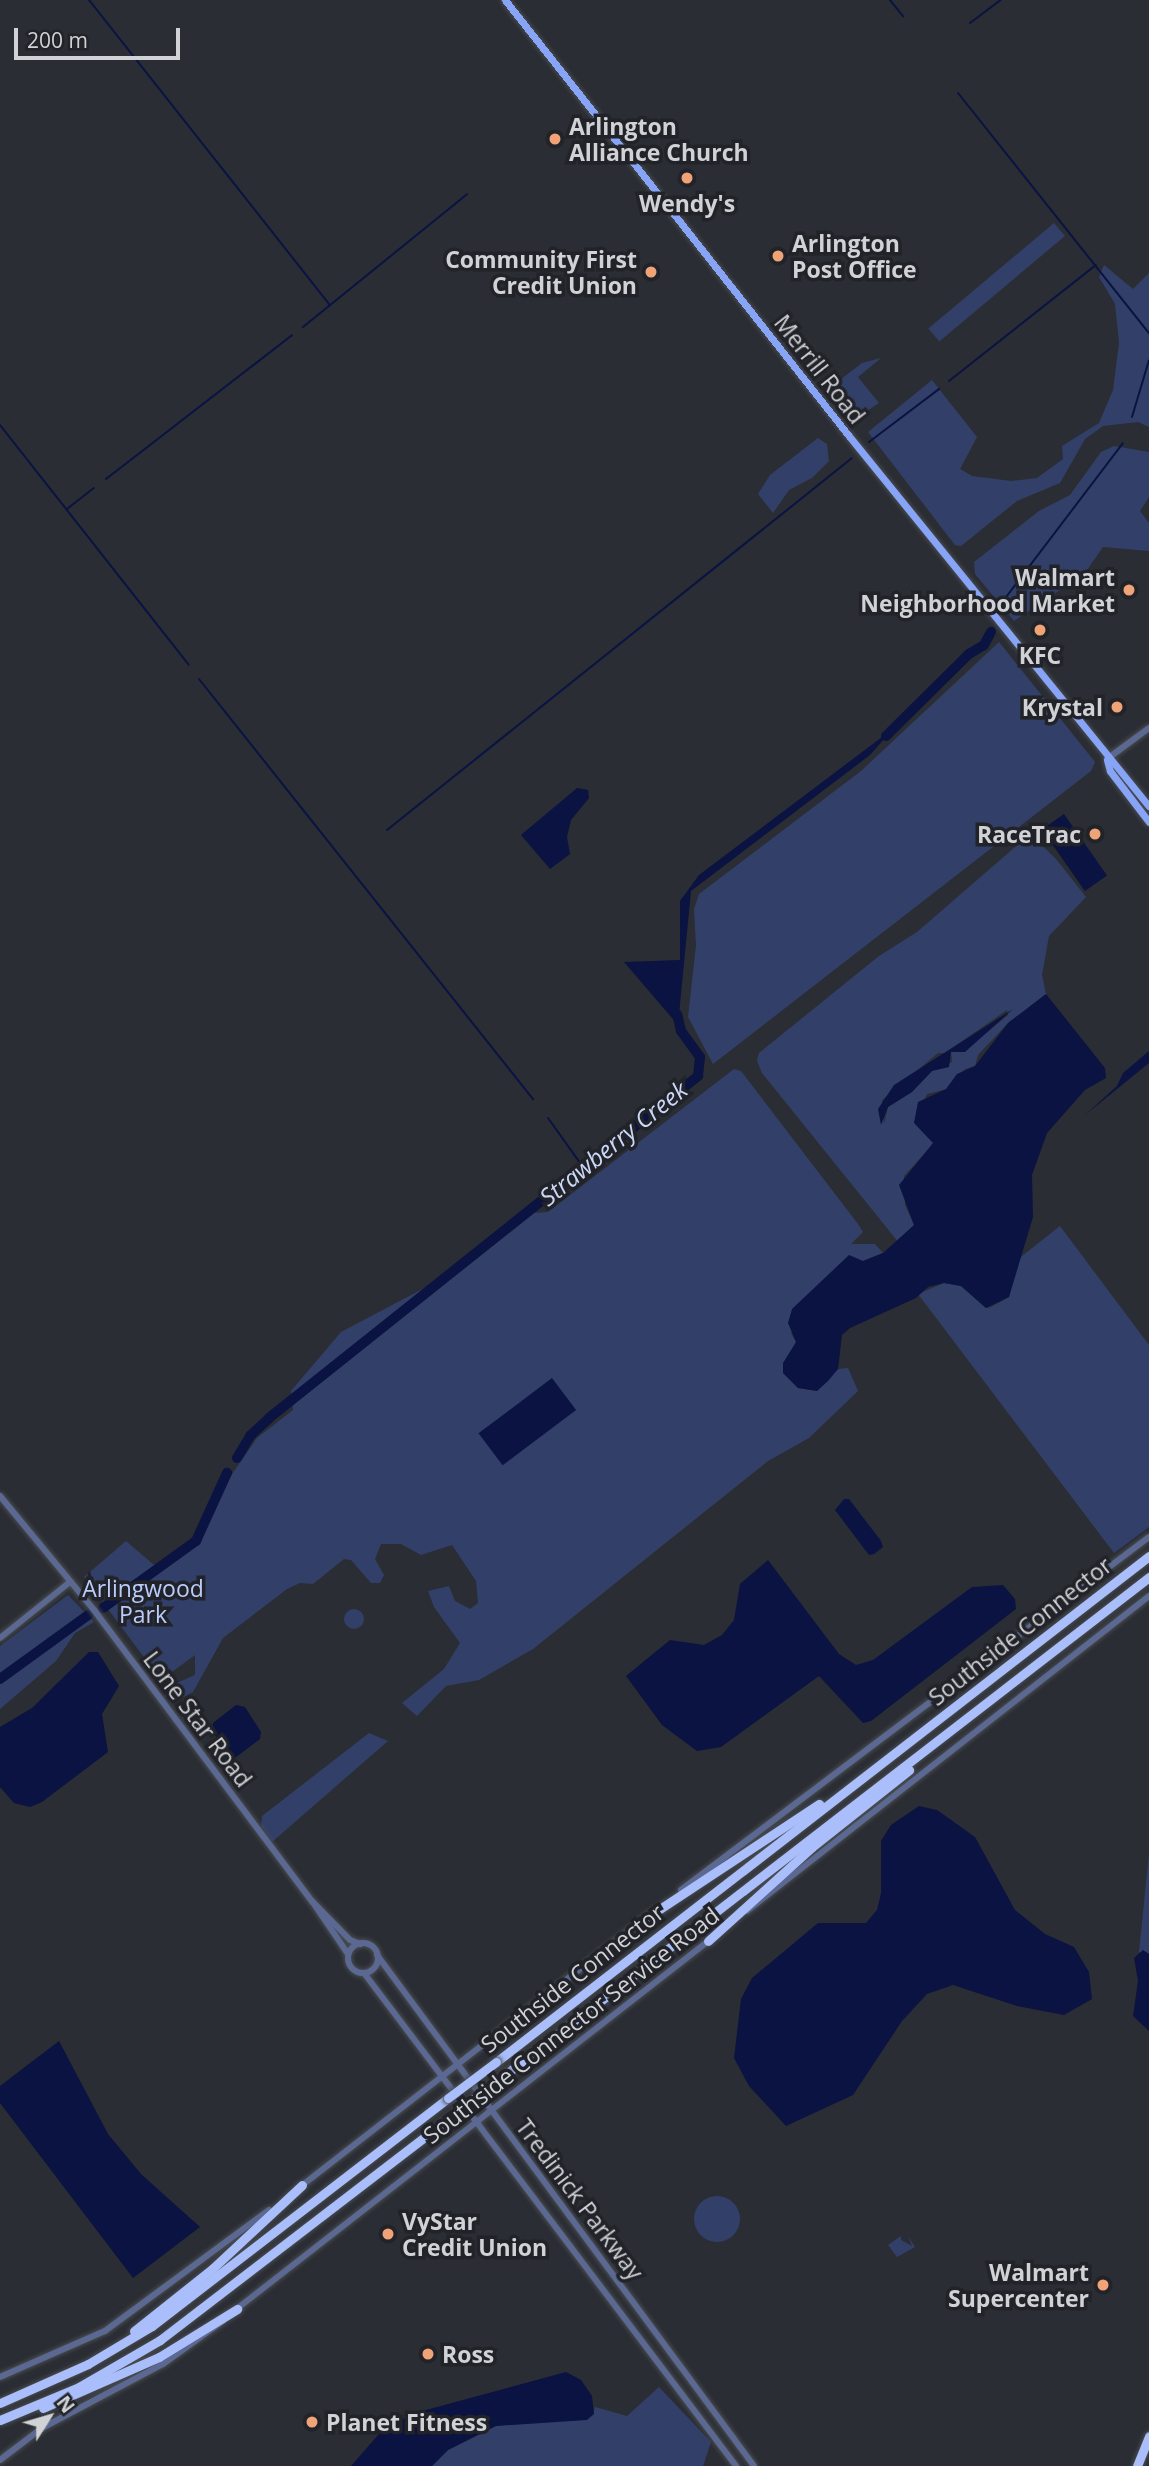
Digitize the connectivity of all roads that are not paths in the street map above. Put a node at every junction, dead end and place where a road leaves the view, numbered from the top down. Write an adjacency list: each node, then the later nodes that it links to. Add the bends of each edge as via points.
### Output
1 (505, 0): 3 (main road, Merrill Road)
2 (1149, 727): 3 (street)
3 (1107, 759): 4 (main road, Merrill Road); 5 (main road, Merrill Road, via 1110,771)
4 (1149, 806)
5 (1149, 822)
6 (0, 1496): 10 (street, Lone Star Road)
7 (1149, 1537): 16 (street, Southside Connector)
8 (1149, 1556): 14 (highway, Southside Connector)
9 (1149, 1577): 13 (highway, Southside Connector)
10 (70, 1582): 12 (street); 15 (street, Lone Star Road)
11 (1149, 1596): 17 (street, Southside Connector Service Road)
12 (0, 1638)
13 (1028, 1671): 17 (highway, via 812,1847); 31 (highway, Southside Connector, bridge, via 160,2340 79,2387)
14 (845, 1790): 16 (highway); 29 (highway, Southside Connector, bridge, via 152,2326 88,2364)
15 (312, 1901): 18 (street, Lone Star Road, via 350,1940); 19 (street, Lone Star Road)
16 (643, 1920): 22 (street, Southside Connector)
17 (708, 1941): 24 (street, Southside Connector Service Road)
18 (360, 1944): 19 (street); 20 (street, via 371,1946)
19 (348, 1954): 21 (street, via 351,1968)
20 (377, 1955): 21 (street, via 375,1967); 22 (street, Tredinick Parkway)
21 (364, 1973): 23 (street, Tredinick Parkway)
22 (457, 2065): 23 (street, Southside Connector); 24 (street, Tredinick Parkway)
23 (444, 2075): 25 (street, Tredinick Parkway); 26 (street, Southside Connector)
24 (492, 2109): 25 (street, Southside Connector Service Road); 36 (street, Tredinick Parkway)
25 (478, 2119): 27 (street, Southside Connector Service Road); 35 (street, Tredinick Parkway)
26 (302, 2185): 28 (street, Southside Connector, via 142,2307 65,2351); 29 (highway, via 161,2311 104,2350)
27 (237, 2309): 31 (highway, via 125,2374 51,2406); 34 (street, Southside Connector Service Road, via 163,2364 42,2428)
28 (0, 2377)
29 (18, 2396): 30 (highway, Southside Connector)
30 (0, 2403)
31 (10, 2416): 32 (highway, Southside Connector)
32 (0, 2420)
33 (1149, 2436): 37 (highway)
34 (0, 2460)
35 (736, 2466)
36 (754, 2466)
37 (1137, 2466)

